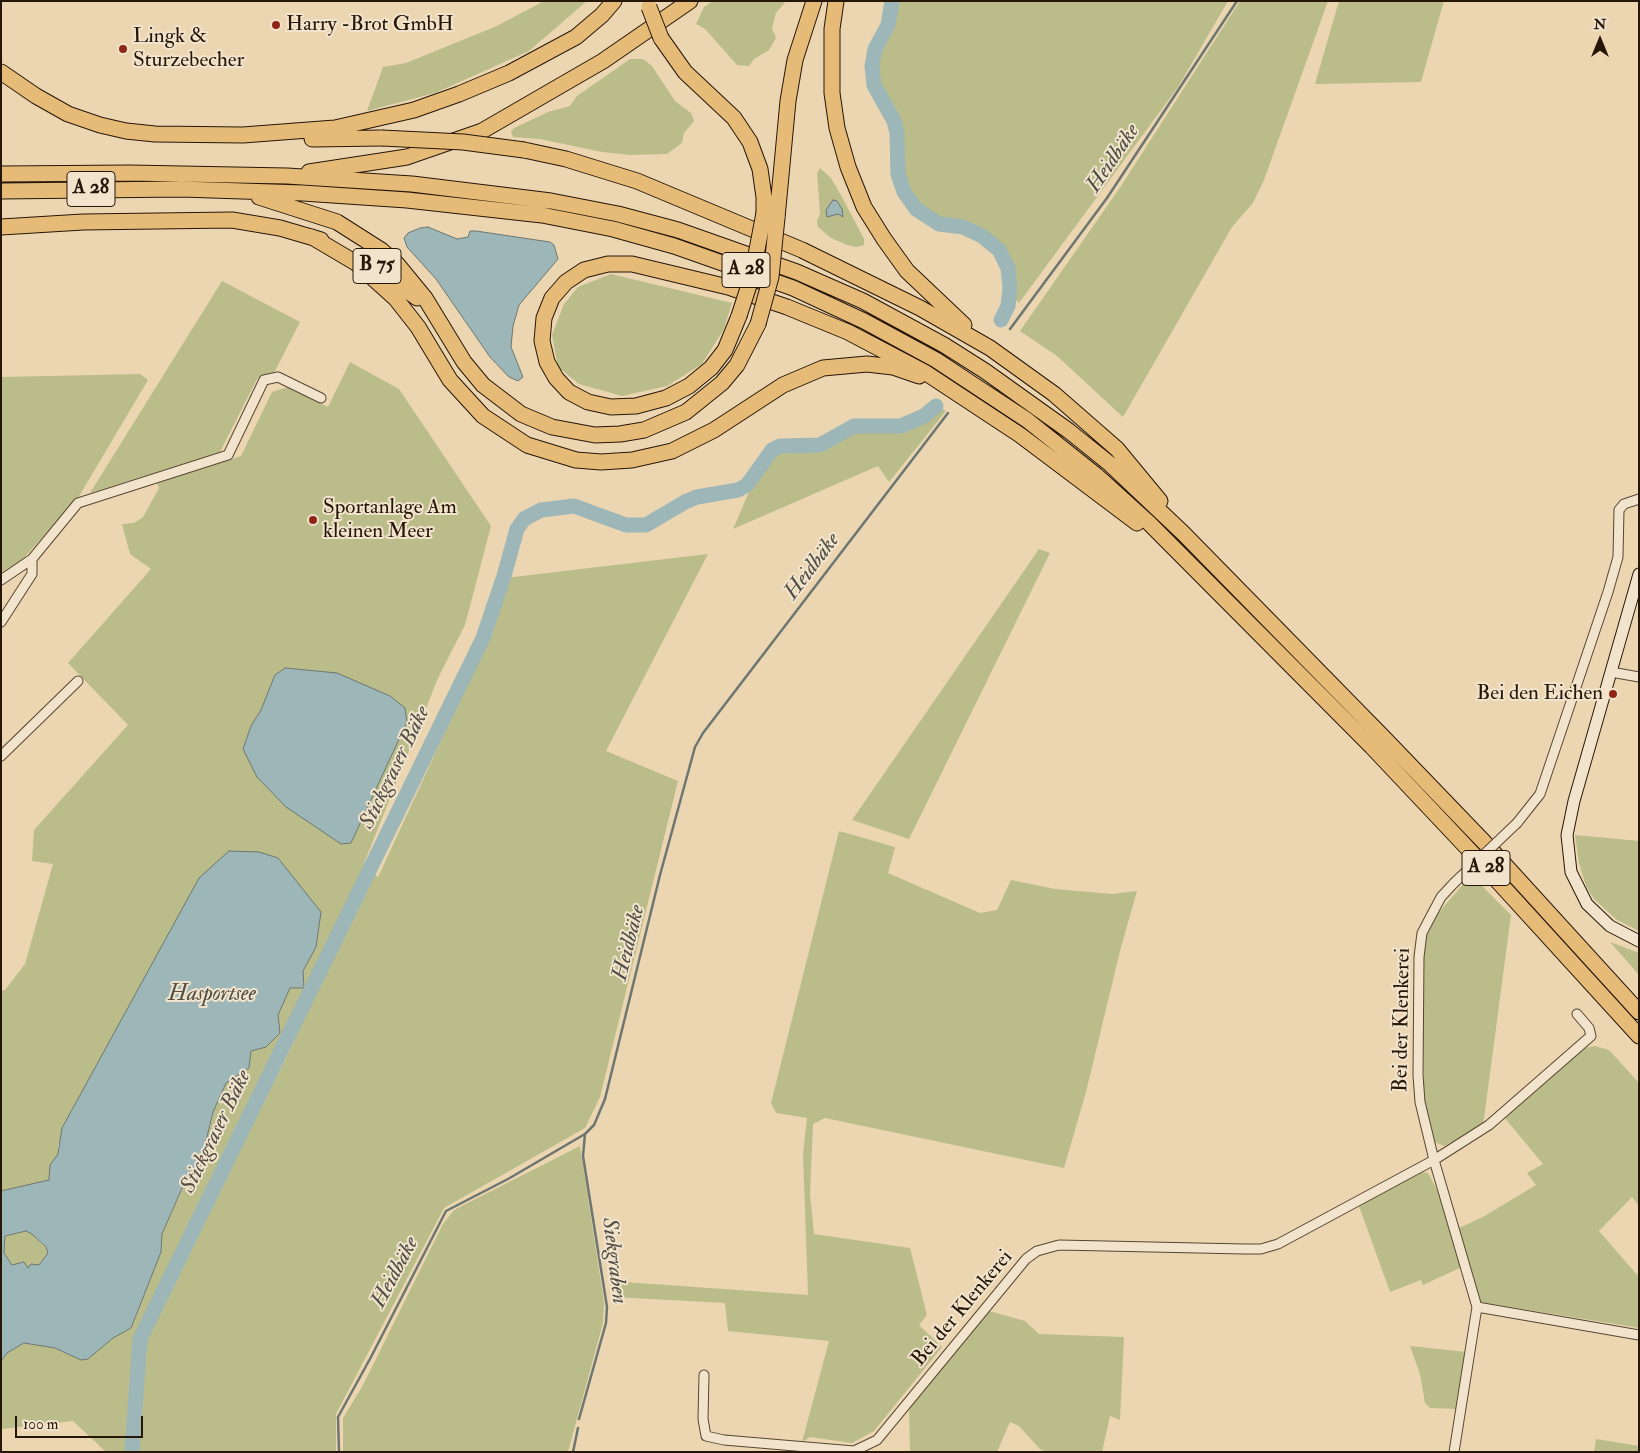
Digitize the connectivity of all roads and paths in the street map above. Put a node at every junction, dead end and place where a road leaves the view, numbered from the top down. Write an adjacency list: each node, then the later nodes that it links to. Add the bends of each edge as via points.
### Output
1 (614, 1): 7 (highway, via 590,26 557,49 451,97 394,115 335,128)
2 (690, 1): 9 (highway, via 603,61 482,130 406,157)
3 (814, 1): 12 (highway, via 795,60)
4 (836, 1): 16 (highway, via 832,29 832,93 837,128 864,207 907,270)
5 (648, 4): 12 (highway, bridge, via 661,38 681,67 734,118 750,142 760,169)
6 (1, 72): 7 (highway, via 53,106 100,125 155,134)
7 (243, 135): 16 (highway, bridge, via 463,142 524,150 604,170 747,226 872,283)
8 (1, 174): 9 (highway, A 28)
9 (287, 176): 20 (highway, A 28, via 412,184 552,201 678,230 797,272 903,322 985,371 1070,431)
10 (238, 190): 11 (highway, A 28); 15 (highway, via 325,217 364,238 397,264); 21 (highway, A 28, via 407,200 542,215 613,229 674,246 793,288 900,340 976,385 1056,442)
11 (1, 191)
12 (770, 216): 15 (highway, bridge, via 771,277 758,324 737,365 722,383 686,412 644,430 595,435 574,433 535,421 497,398 464,362); 17 (highway, bridge, via 752,276 739,316 725,350 689,386 636,406 611,407 588,402 569,392 556,378 547,362 542,341 544,318 552,298 566,282 584,270 608,264 632,264 728,287 787,307 870,342)
13 (1, 227): 14 (highway, via 83,222 232,220)
14 (312, 237): 15 (highway, B 75, via 362,257); 17 (highway, via 356,263 396,299 418,327 450,380 483,416 527,445 565,457 615,462 659,455 701,438 783,385 811,372 835,366 867,364 893,368)
15 (434, 311)
16 (990, 348): 20 (highway, via 1054,394 1117,449)
17 (950, 387): 21 (highway)
18 (321, 398): 22 (street, via 278,377 264,380 228,455 78,503)
19 (1639, 499): 34 (street, Bei der Klenkerei, bridge, via 1624,504 1619,510 1618,557 1540,794 1518,823 1441,897 1422,933 1419,957 1420,1102)
20 (1183, 532): 31 (highway, A 28, via 1398,752)
21 (1176, 549): 33 (highway, A 28, via 1372,747)
22 (32, 559): 24 (street); 25 (street, via 32,574)
23 (1639, 574): 26 (street)
24 (1, 580)
25 (1, 622)
26 (1611, 672): 27 (street); 30 (street, via 1569,818 1567,851 1571,872 1591,909 1610,926)
27 (1639, 677)
28 (78, 681): 29 (street)
29 (1, 756)
30 (1639, 941)
31 (1639, 1012)
32 (1577, 1014): 34 (street, Bei der Klenkerei, via 1589,1028 1591,1036 1489,1125)
33 (1639, 1036)
34 (1434, 1160): 35 (street, Bei der Klenkerei); 37 (street, Bei der Klenkerei, via 1278,1244 1261,1248 1059,1244 1037,1251 1026,1259 877,1440 854,1451 706,1436)
35 (1477, 1307): 36 (street); 38 (street, Bei der Klenkerei)
36 (1639, 1335)
37 (704, 1375)
38 (1454, 1452)

